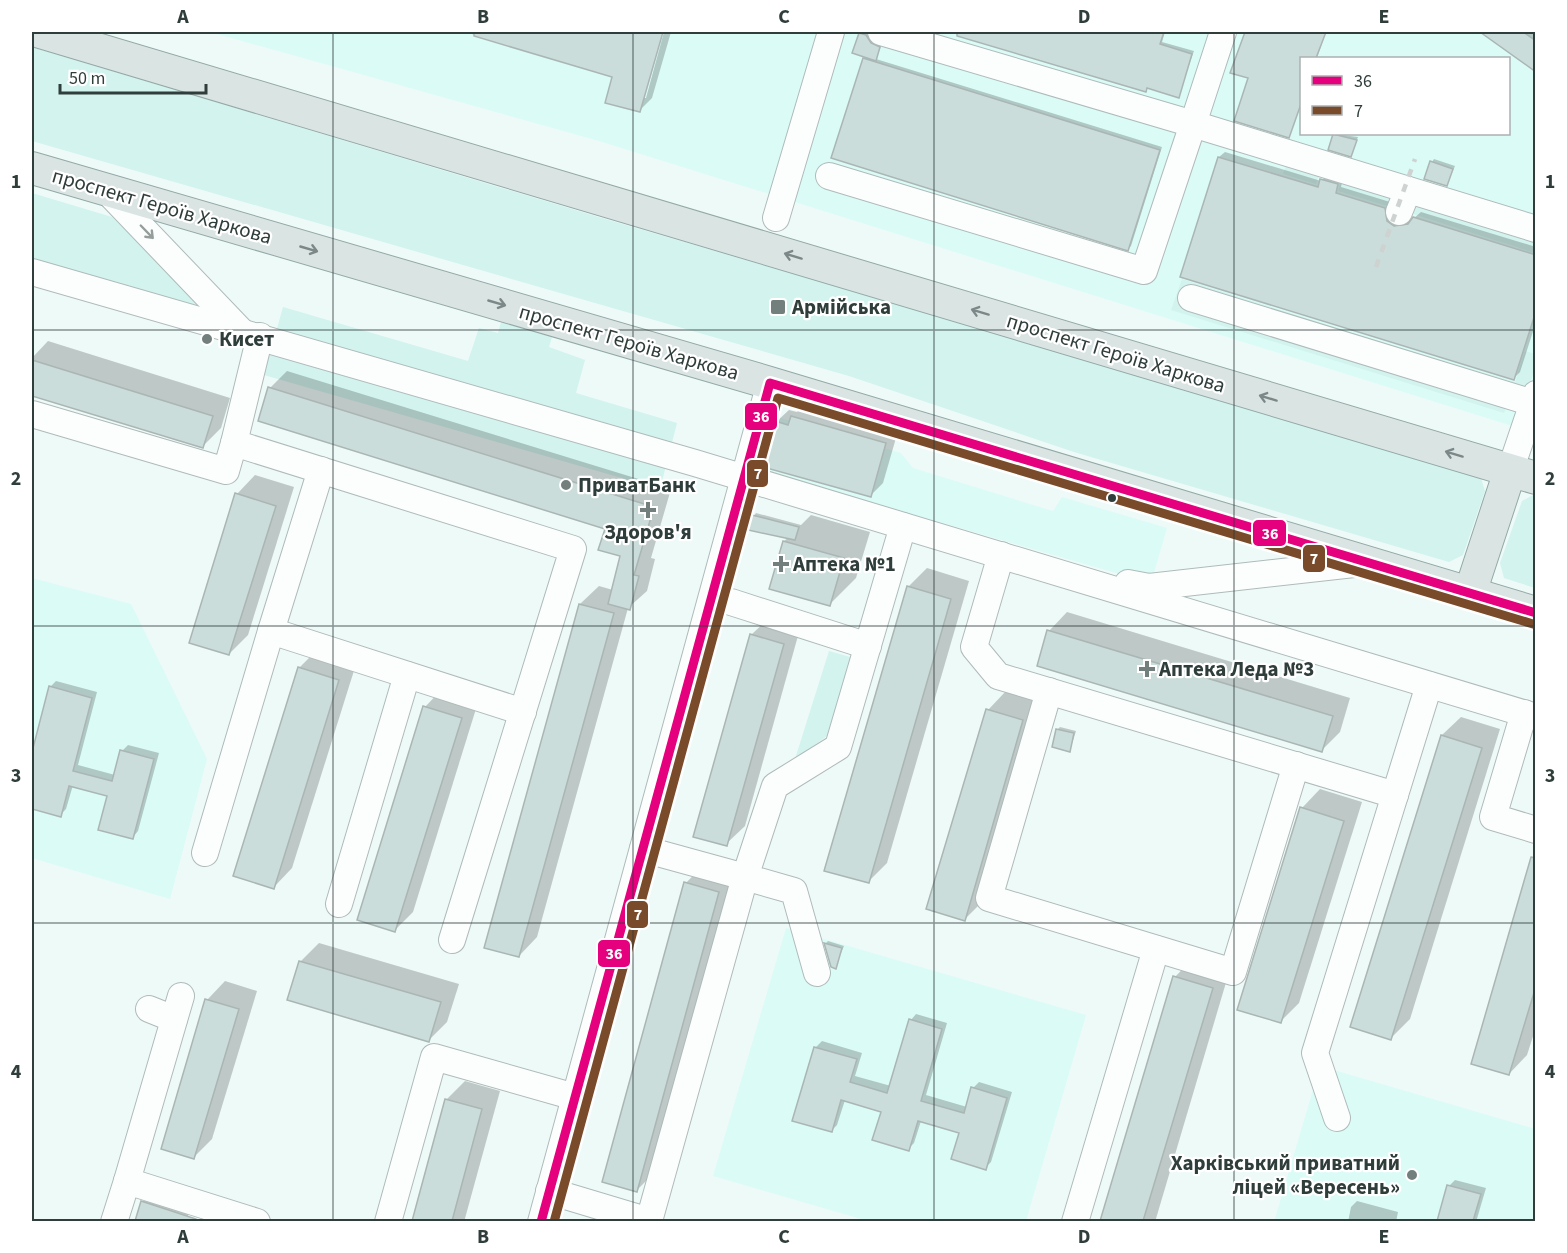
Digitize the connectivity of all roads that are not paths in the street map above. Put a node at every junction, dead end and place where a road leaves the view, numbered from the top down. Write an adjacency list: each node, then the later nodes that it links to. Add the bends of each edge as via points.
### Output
1 (40, 32): 19 (main road, проспект Героїв Харкова, one-way to 1)
2 (831, 32): 9 (street)
3 (881, 32): 5 (street)
4 (1223, 32): 5 (street)
5 (1193, 124): 7 (street, via 1155,204 1144,271); 10 (street, via 1404,201)
6 (32, 168): 8 (main road, проспект Героїв Харкова)
7 (829, 176)
8 (106, 190): 13 (street, one-way to 13); 14 (main road, проспект Героїв Харкова, one-way to 14)
9 (776, 218)
10 (1536, 229)
11 (32, 272): 13 (street)
12 (1191, 298): 15 (street)
13 (250, 333): 17 (street); 20 (street)
14 (770, 383): 20 (street); 23 (main road, проспект Героїв Харкова)
15 (1534, 399): 19 (street)
16 (32, 414): 17 (street, via 226,471)
17 (234, 443): 18 (street)
18 (321, 470): 27 (street); 32 (street, via 573,549)
19 (1523, 475): 24 (main road)
20 (744, 478): 21 (street); 37 (street)
21 (903, 526): 22 (street); 28 (street)
22 (1009, 558): 23 (street, via 1149,587); 30 (street); 31 (street, via 974,647 998,676)
23 (1372, 562): 24 (main road, проспект Героїв Харкова)
24 (1470, 593): 26 (main road, проспект Героїв Харкова)
25 (731, 602): 28 (street)
26 (1536, 613)
27 (271, 631): 29 (street); 38 (street)
28 (868, 646): 39 (street, via 838,747 775,786)
29 (407, 675): 32 (street); 40 (street)
30 (1429, 685): 33 (street); 35 (street)
31 (1050, 691): 34 (street); 42 (street, via 989,898)
32 (523, 712): 41 (street)
33 (1530, 715): 36 (street, via 1493,817)
34 (1296, 765): 35 (street); 42 (street, via 1233,972)
35 (1395, 795): 46 (street, via 1316,1053)
36 (1536, 830)
37 (643, 849): 39 (street); 45 (street)
38 (205, 853)
39 (745, 877): 43 (street, via 794,891); 53 (street)
40 (339, 904)
41 (452, 940)
42 (1156, 949): 54 (street)
43 (817, 973)
44 (149, 1009): 47 (street, via 177,1007)
45 (575, 1098): 48 (street); 51 (street, via 434,1057)
46 (1337, 1118)
47 (127, 1181): 49 (street); 50 (street)
48 (549, 1191): 52 (street); 53 (street)
49 (114, 1221)
50 (252, 1221)
51 (388, 1221)
52 (540, 1221)
53 (650, 1221)
54 (1075, 1221)

